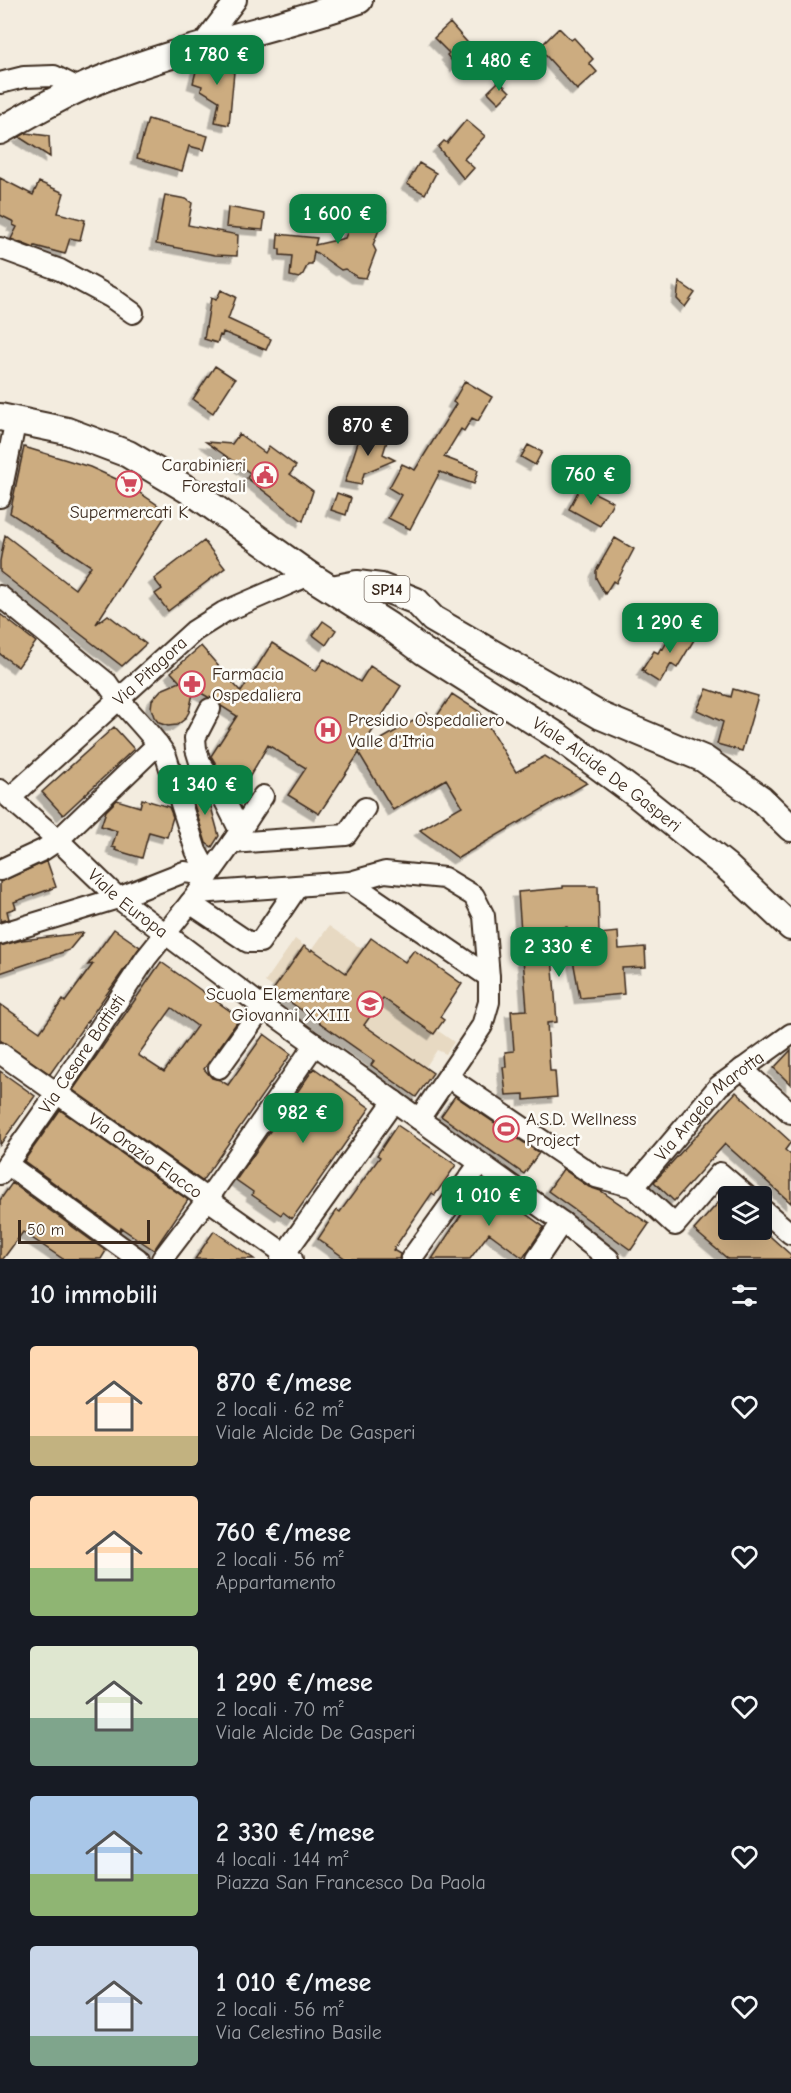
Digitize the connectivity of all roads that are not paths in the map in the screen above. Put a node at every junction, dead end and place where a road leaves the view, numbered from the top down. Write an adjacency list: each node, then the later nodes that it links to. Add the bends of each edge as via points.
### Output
1 (236, 0): 3 (street)
2 (359, 0): 3 (main road)
3 (201, 46): 5 (main road)
4 (0, 83): 5 (street, via 54,76)
5 (80, 89): 6 (main road)
6 (0, 131)
7 (0, 248): 8 (street, via 60,270)
8 (133, 313)
9 (8, 418): 10 (street); 11 (main road, Viale Alcide De Gasperi, via 67,431 128,454 195,494)
10 (0, 497)
11 (309, 575): 12 (main road, Viale Alcide De Gasperi); 16 (street, Via Pitagora, via 224,612 194,631)
12 (332, 589): 14 (main road, SP14, via 357,584 381,587 416,601); 15 (main road, Viale Alcide De Gasperi)
13 (0, 596): 16 (street, via 107,683)
14 (434, 618): 15 (main road, SP14, via 417,617); 22 (main road, SP14, via 601,716 704,759 761,799)
15 (389, 626): 31 (main road, Viale Alcide De Gasperi, via 559,737 622,784 726,866)
16 (119, 701): 18 (street); 19 (street, Via Pitagora)
17 (210, 709): 23 (street, via 195,738 196,748 200,762 225,801)
18 (158, 744): 24 (street); 26 (street, via 166,756 196,852)
19 (5, 794): 24 (street, Viale Europa)
20 (263, 796): 23 (street, Via Cesare Battisti)
21 (365, 808): 23 (street, via 346,835)
22 (791, 828)
23 (236, 837): 26 (street, Via Cesare Battisti)
24 (58, 840): 25 (street); 29 (street, Viale Europa)
25 (0, 870)
26 (209, 875): 29 (street, via 184,872); 30 (street, Via Cesare Battisti)
27 (350, 882): 28 (street); 34 (street); 34 (street, via 385,872 444,878 474,896 484,916)
28 (298, 886): 30 (street); 30 (street, via 260,942 248,942)
29 (118, 898): 32 (street, Viale Europa); 33 (street)
30 (194, 898): 32 (street, Via Cesare Battisti)
31 (791, 927)
32 (166, 933): 35 (street, Viale Europa); 42 (street, Via Cesare Battisti)
33 (0, 934)
34 (489, 977): 41 (street, via 489,1002 482,1026)
35 (263, 1007): 37 (street, Viale Europa); 39 (street)
36 (791, 1034): 40 (street, Via Angelo Marotta)
37 (315, 1044): 43 (street, Viale Europa); 50 (street)
38 (0, 1053): 42 (street, Via Orazio Flacco)
39 (219, 1068)
40 (742, 1069): 44 (street); 49 (street, Via Angelo Marotta, via 719,1086)
41 (448, 1077): 45 (street); 49 (street, via 596,1177)
42 (57, 1093): 47 (street, Via Cesare Battisti); 50 (street, Via Orazio Flacco)
43 (394, 1101): 45 (street, Viale Europa); 54 (street)
44 (791, 1113)
45 (419, 1119): 46 (street, Viale Europa)
46 (480, 1163): 52 (street, Viale Europa); 57 (street)
47 (3, 1169): 55 (street)
48 (735, 1186): 49 (street, via 720,1173 675,1225)
49 (634, 1187)
50 (207, 1200): 54 (street, Via Orazio Flacco); 56 (street)
51 (772, 1218): 53 (street)
52 (562, 1222): 58 (street); 59 (street, Viale Europa)
53 (791, 1234)
54 (286, 1257)
55 (138, 1259)
56 (162, 1259)
57 (411, 1259)
58 (537, 1259)
59 (609, 1259)

